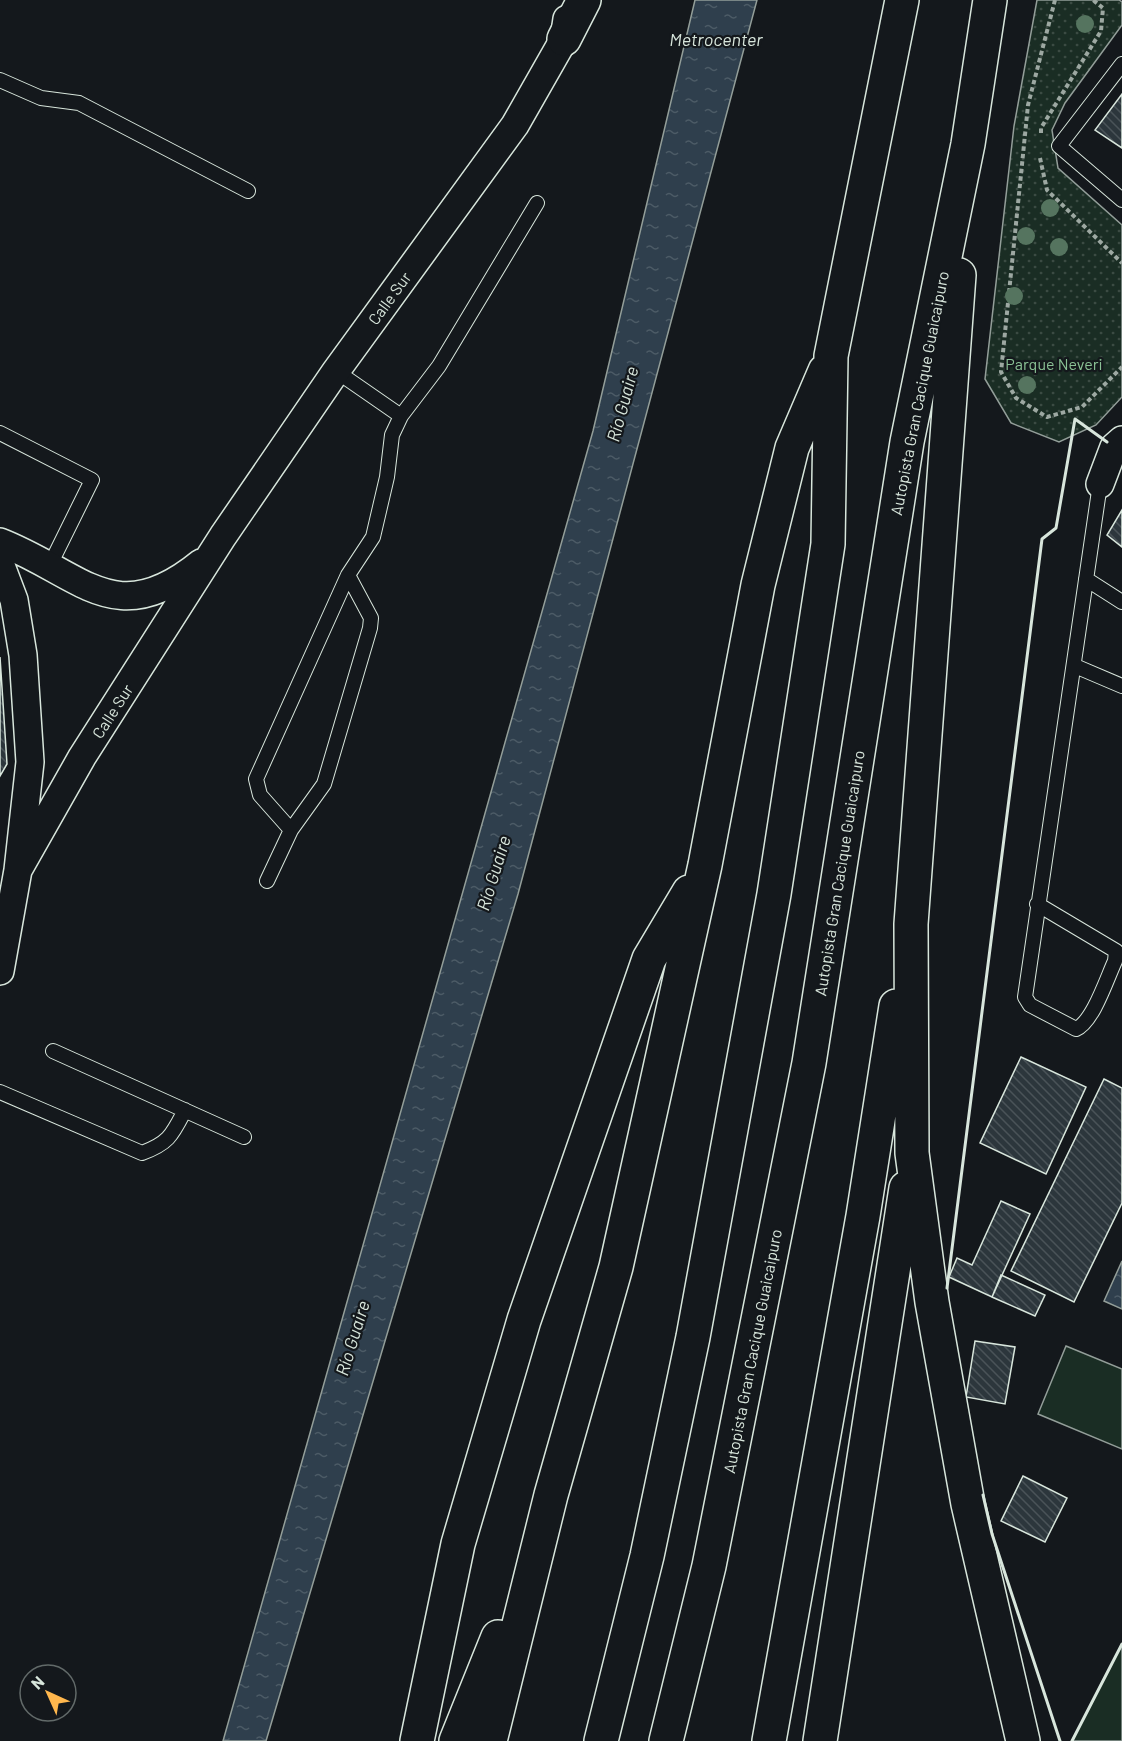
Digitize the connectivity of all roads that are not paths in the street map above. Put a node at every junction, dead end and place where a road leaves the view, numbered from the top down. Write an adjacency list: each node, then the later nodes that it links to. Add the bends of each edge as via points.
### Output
1 (569, 0): 5 (street)
2 (584, 0): 5 (highway)
3 (902, 0): 12 (highway)
4 (990, 0): 8 (highway, Autopista Gran Cacique Guaicaipuro)
5 (564, 39): 13 (street, Calle Sur, via 515,124)
6 (1122, 64): 10 (lane, via 1059,146)
7 (0, 80): 9 (lane, via 41,98 79,103)
8 (968, 144): 32 (highway); 40 (highway, Autopista Gran Cacique Guaicaipuro, via 907,442 809,1062 709,1566)
9 (248, 191)
10 (1122, 201)
11 (537, 203): 14 (lane, via 440,366)
12 (831, 356): 28 (highway, via 789,459 758,585); 42 (highway, via 828,544 774,894 693,1337 647,1556)
13 (336, 371): 14 (lane); 19 (street, Calle Sur)
14 (401, 416): 22 (lane, via 392,435 373,537)
15 (0, 433): 21 (lane, via 92,480)
16 (1122, 440): 17 (street, via 1114,447)
17 (1100, 484): 23 (lane)
18 (0, 543): 21 (street, Calle Sur)
19 (212, 555): 21 (street, Calle Sur, via 182,579 152,592 124,596 90,590); 29 (street, Calle Sur, via 82,757)
20 (0, 563): 29 (street, Calle Sur, via 14,600 23,655 30,762)
21 (50, 565)
22 (348, 575): 27 (lane, via 370,618 370,627 324,784); 27 (lane, via 256,779 260,795)
23 (1086, 579): 24 (lane); 25 (lane)
24 (1122, 602)
25 (1075, 666): 26 (lane); 31 (lane)
26 (1122, 686)
27 (291, 830): 30 (lane)
28 (705, 865): 39 (highway, via 616,1267 551,1495); 41 (highway, via 650,959 524,1320 458,1544)
29 (18, 870): 33 (street, Calle Sur)
30 (267, 881)
31 (1037, 904): 31 (lane, via 1025,997 1030,1005 1076,1029 1090,1017 1116,951)
32 (911, 924): 38 (highway); 43 (highway)
33 (0, 971)
34 (53, 1051): 36 (lane)
35 (0, 1092): 36 (lane, via 142,1153 161,1146 172,1135)
36 (185, 1110): 37 (lane)
37 (244, 1137)
38 (912, 1153): 44 (highway); 45 (highway, via 932,1302 968,1504)
39 (476, 1734)
40 (666, 1740)
41 (417, 1741)
42 (601, 1741)
43 (769, 1741)
44 (820, 1741)
45 (1023, 1741)

